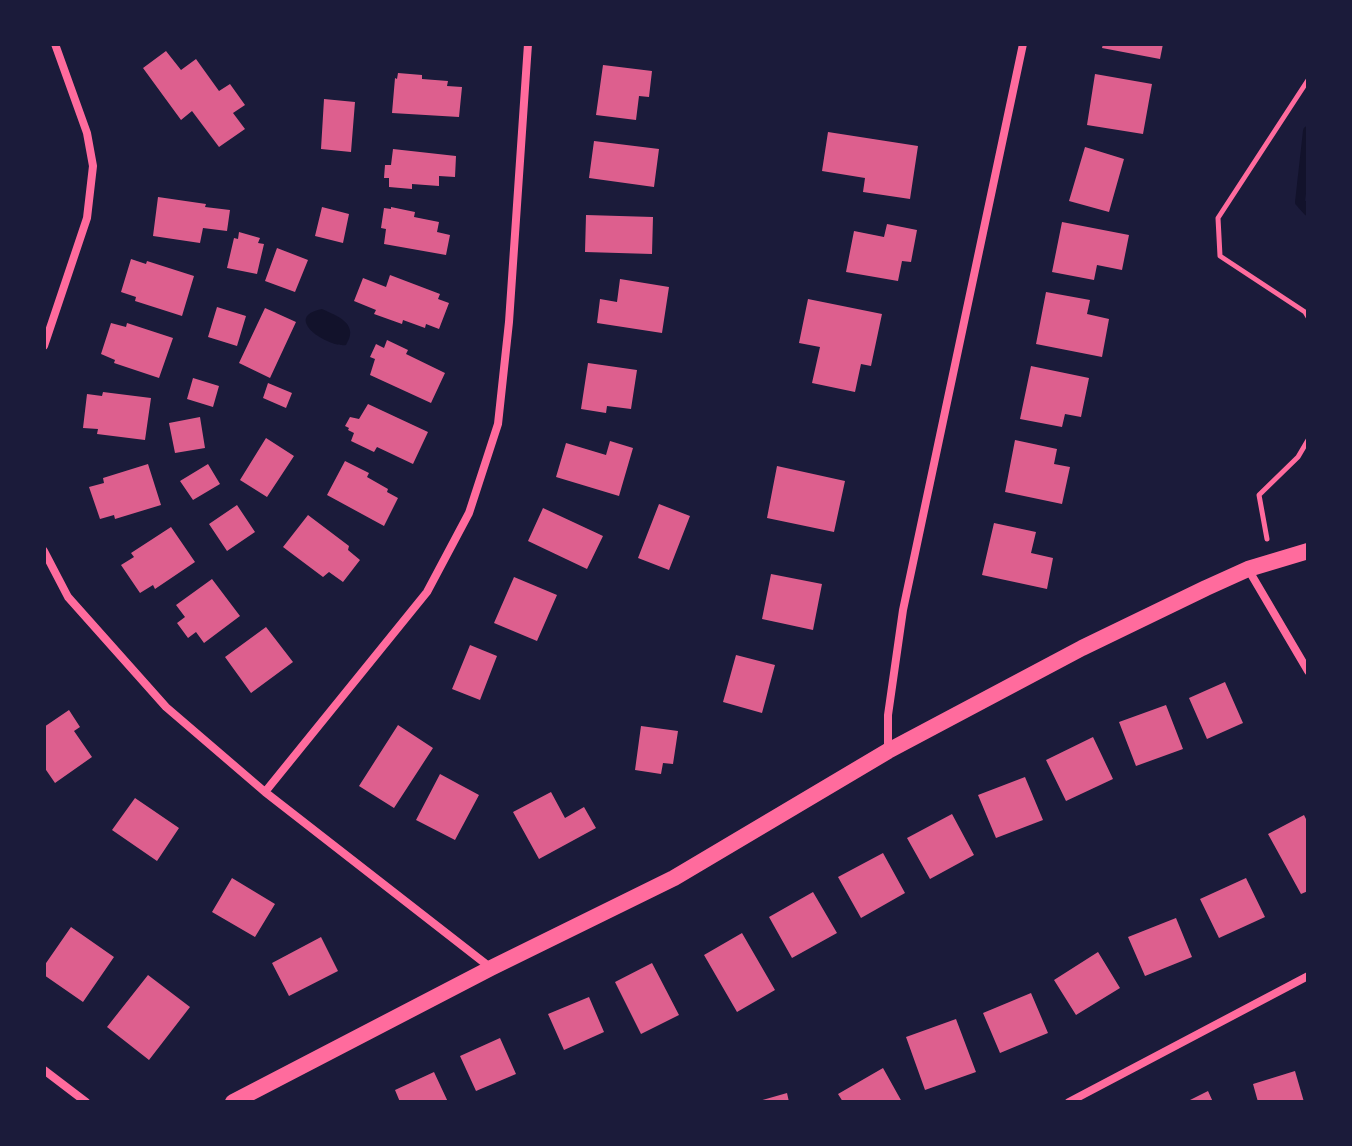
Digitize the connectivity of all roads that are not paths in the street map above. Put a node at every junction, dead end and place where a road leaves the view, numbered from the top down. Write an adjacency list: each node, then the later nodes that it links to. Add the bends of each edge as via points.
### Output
1 (55, 44): 4 (street, via 87,133 93,166 87,218)
2 (528, 44): 10 (street, via 498,424 469,513 427,592)
3 (1023, 44): 9 (street, via 903,610)
4 (44, 346)
5 (44, 551): 10 (street, via 68,597 166,707)
6 (1308, 551): 7 (main road)
7 (1248, 569): 8 (street); 9 (main road, via 1082,648)
8 (1308, 671)
9 (888, 751): 11 (main road, via 674,878)
10 (265, 792): 11 (street)
11 (491, 968): 15 (main road)
12 (1308, 976): 16 (street)
13 (44, 1070): 14 (street)
14 (86, 1102)
15 (233, 1102)
16 (1069, 1102)

